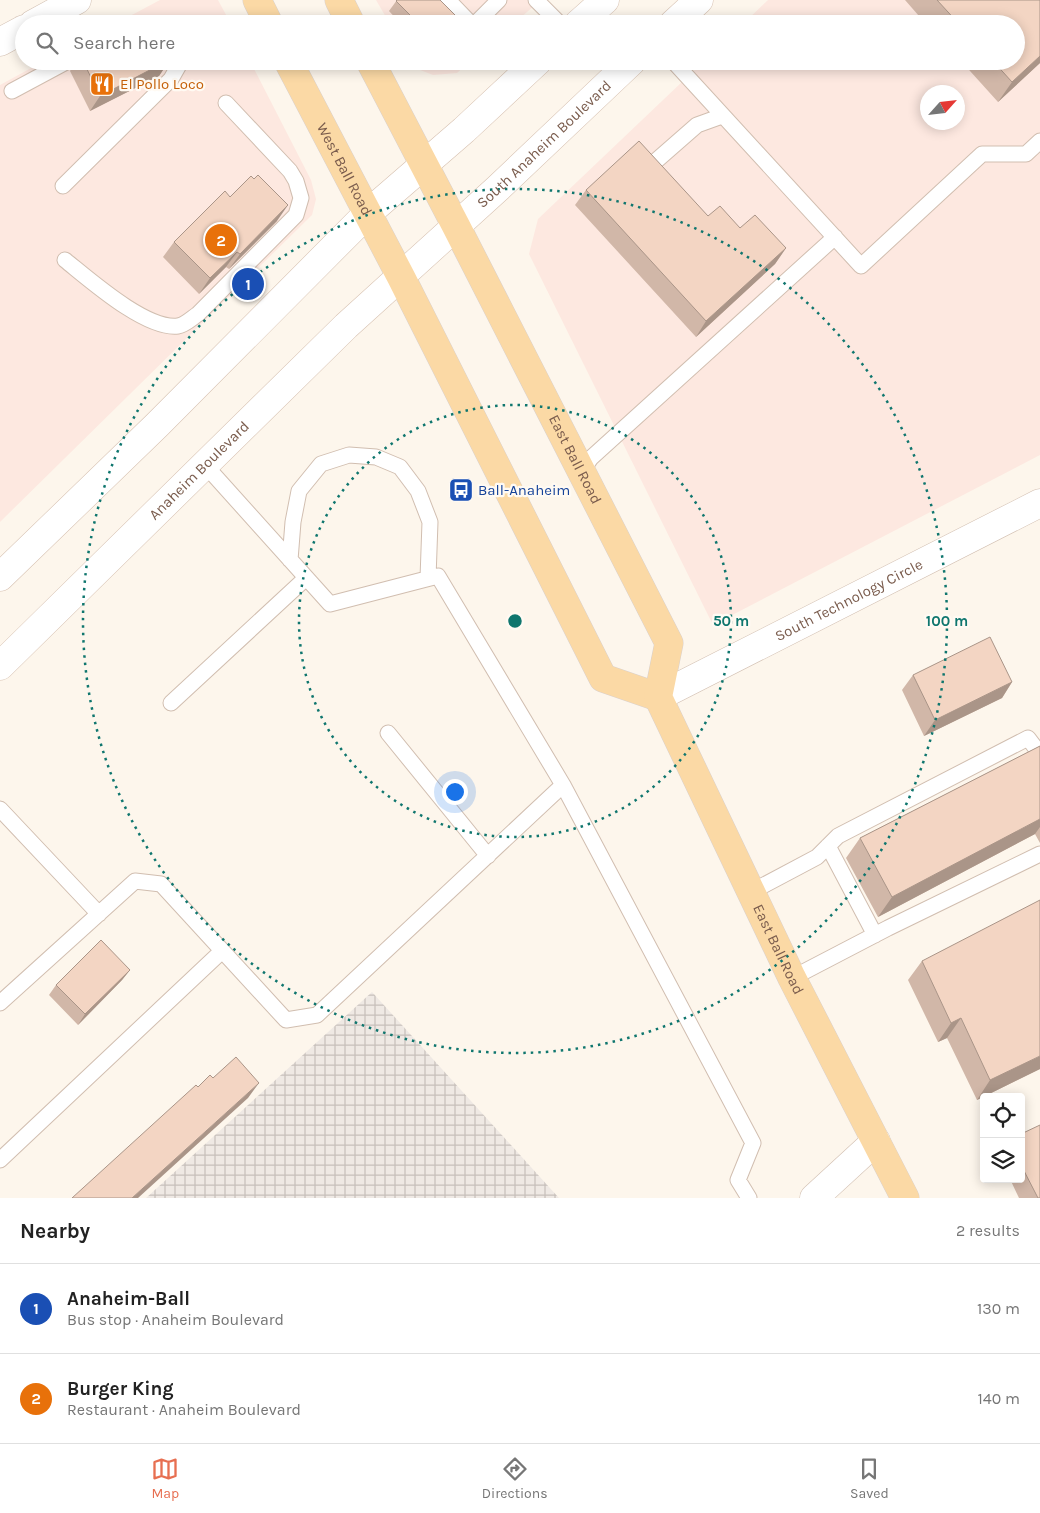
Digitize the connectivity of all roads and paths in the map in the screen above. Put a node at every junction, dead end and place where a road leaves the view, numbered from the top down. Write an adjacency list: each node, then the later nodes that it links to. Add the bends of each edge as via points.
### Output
1 (257, 0): 10 (main road)
2 (338, 0): 11 (main road)
3 (448, 0): 12 (lane)
4 (499, 0): 13 (lane)
5 (536, 0): 14 (lane)
6 (605, 0): 15 (main road)
7 (699, 0): 16 (main road)
8 (67, 2): 9 (main road)
9 (47, 15)
10 (264, 15)
11 (346, 15)
12 (464, 15)
13 (483, 15)
14 (551, 15)
15 (588, 15)
16 (683, 15)
17 (15, 34): 18 (main road)
18 (0, 42)
19 (51, 70): 26 (lane)
20 (175, 70): 32 (lane)
21 (293, 70): 33 (main road, West Ball Road)
22 (375, 70): 31 (main road)
23 (528, 70): 31 (main road)
24 (622, 70): 34 (main road, South Anaheim Boulevard)
25 (680, 70): 28 (lane)
26 (12, 90)
27 (226, 103): 36 (lane, via 290,171 302,198 296,215 198,314 180,326 151,321 113,298)
28 (722, 116): 30 (lane, via 696,125); 35 (lane)
29 (1040, 141): 35 (lane, via 1026,154 982,154 861,266)
30 (657, 160)
31 (424, 166): 33 (main road); 34 (main road)
32 (63, 186)
33 (367, 214): 37 (main road, West Ball Road); 42 (main road)
34 (456, 226): 37 (main road, South Anaheim Boulevard); 39 (main road, East Ball Road)
35 (835, 237): 39 (lane, via 591,458)
36 (65, 260)
37 (400, 277): 38 (main road, Anaheim Boulevard); 46 (main road, via 603,678)
38 (205, 465): 41 (lane); 45 (main road, Anaheim Boulevard)
39 (582, 472): 46 (main road, East Ball Road, via 670,643)
40 (1040, 503): 46 (main road, South Technology Circle)
41 (290, 560): 43 (lane); 44 (lane, via 299,491 321,464 349,455 376,457 400,467 418,491 430,522)
42 (0, 577)
43 (306, 578): 44 (lane, via 330,604); 47 (lane)
44 (428, 578): 50 (lane, via 438,576)
45 (0, 666)
46 (658, 697): 55 (main road, East Ball Road)
47 (171, 703)
48 (388, 733): 54 (lane)
49 (1040, 754): 52 (lane, via 1028,738 838,836)
50 (563, 785): 54 (lane); 63 (lane, via 753,1143 738,1180)
51 (0, 809): 56 (lane)
52 (828, 846): 55 (lane, via 818,857); 57 (lane)
53 (1040, 854): 57 (lane)
54 (488, 856): 58 (lane, via 317,1015 286,1020)
55 (751, 892): 59 (main road, East Ball Road)
56 (99, 914): 58 (lane, via 135,881 161,884); 60 (lane)
57 (875, 935): 59 (lane)
58 (222, 951): 62 (lane)
59 (792, 978): 61 (main road, East Ball Road)
60 (0, 1003)
61 (876, 1141): 64 (main road); 65 (main road, East Ball Road)
62 (0, 1160)
63 (749, 1198)
64 (814, 1198)
65 (905, 1198)

